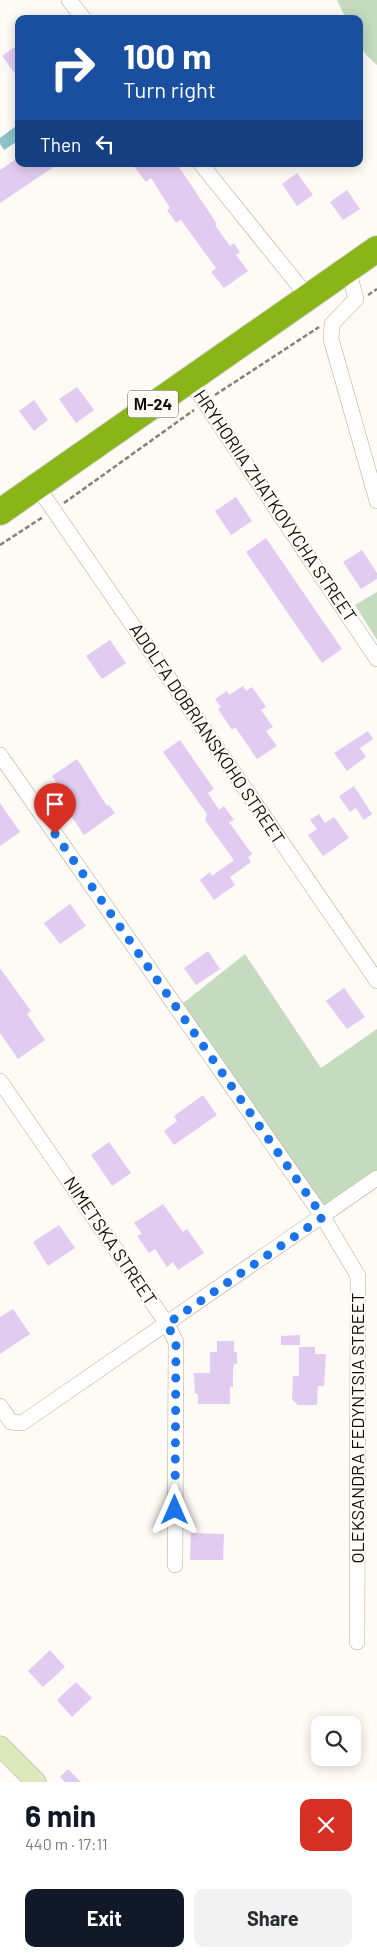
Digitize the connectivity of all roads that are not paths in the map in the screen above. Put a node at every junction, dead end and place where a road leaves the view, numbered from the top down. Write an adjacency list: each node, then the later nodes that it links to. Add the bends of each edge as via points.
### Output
1 (69, 0): 2 (street)
2 (81, 15)
3 (203, 167): 6 (street)
4 (377, 249): 5 (highway, М-24)
5 (348, 269): 6 (highway, М-24); 9 (street, via 356,299 332,324 331,339)
6 (308, 298): 7 (highway, М-24)
7 (189, 379): 8 (highway, М-24); 11 (street, HRYHORIIA ZHATKOVYCHA STREET)
8 (37, 486): 10 (highway, М-24); 13 (street, ADOLFA DOBRIANSKOHO STREET)
9 (377, 501)
10 (0, 512)
11 (377, 659)
12 (0, 755): 16 (street, OLEKSANDRA FEDYNTSIA STREET)
13 (377, 981)
14 (0, 1081): 17 (street, NIMETSKA STREET)
15 (377, 1178): 16 (street)
16 (323, 1217): 17 (street); 20 (street, OLEKSANDRA FEDYNTSIA STREET, via 358,1276)
17 (167, 1324): 18 (street, via 22,1424 11,1422); 19 (street, NIMETSKA STREET, via 176,1342)
18 (0, 1406)
19 (175, 1565)
20 (357, 1642)
21 (0, 1746): 22 (street)
22 (36, 1782)

